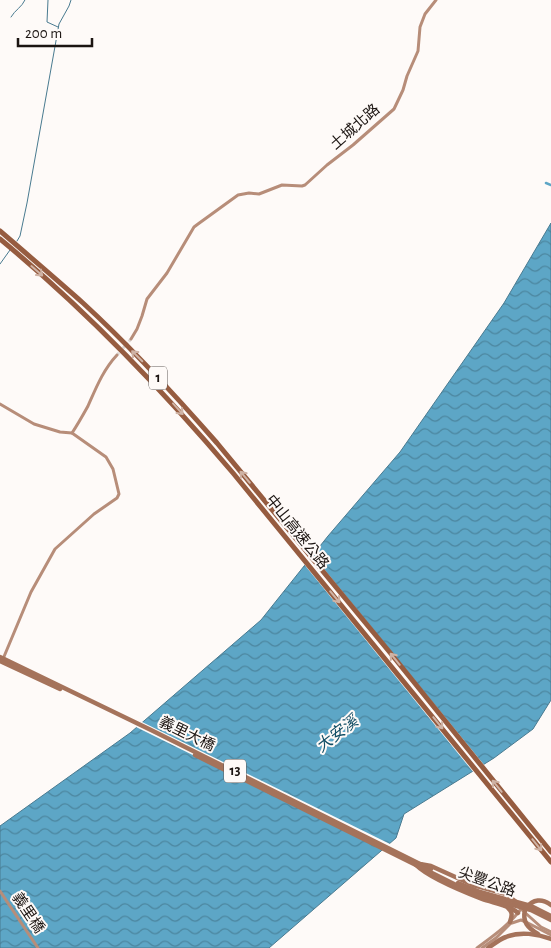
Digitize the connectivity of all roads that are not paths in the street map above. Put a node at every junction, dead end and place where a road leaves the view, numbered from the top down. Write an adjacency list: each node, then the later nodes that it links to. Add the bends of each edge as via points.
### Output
1 (436, 0): 4 (street, 土城北路, via 420,27 418,51 394,109 304,186 282,185 259,194 238,195 194,227 147,299)
2 (0, 231): 9 (highway, 中山高速公路 / 1, one-way to 2, via 392,656 217,443 152,371 84,304)
3 (0, 240): 9 (highway, 中山高速公路 / 1, one-way to 9, via 130,358 211,447)
4 (131, 339)
5 (117, 355): 7 (street, via 104,371)
6 (0, 404): 7 (street, via 34,424)
7 (72, 433): 8 (street, via 106,457 115,476 119,496 55,549 31,592)
8 (1, 659): 12 (main road, 義里大橋 / 13, via 151,730)
9 (525, 826): 10 (highway, 中山高速公路 / 1); 11 (highway, 中山高速公路 / 1, one-way to 11)
10 (551, 852)
11 (551, 862)
12 (418, 865): 15 (main road, bridge, via 428,875 464,892); 16 (main road, bridge, via 431,866 506,894); 17 (main road, 尖豐公路 / 13, bridge, via 474,890 531,906)
13 (0, 891): 22 (street, 義里橋)
14 (551, 905): 20 (main road, bridge, via 541,900 528,905 525,910 527,926)
15 (507, 907): 16 (main road); 18 (main road, via 512,913)
16 (520, 912): 18 (street); 19 (street); 21 (street)
17 (551, 918)
18 (511, 923): 19 (street, via 520,920); 23 (street); 24 (street)
19 (529, 923): 21 (street)
20 (538, 934): 21 (main road); 25 (main road, via 508,936)
21 (551, 935)
22 (38, 948)
23 (477, 948)
24 (482, 948)
25 (488, 948)

